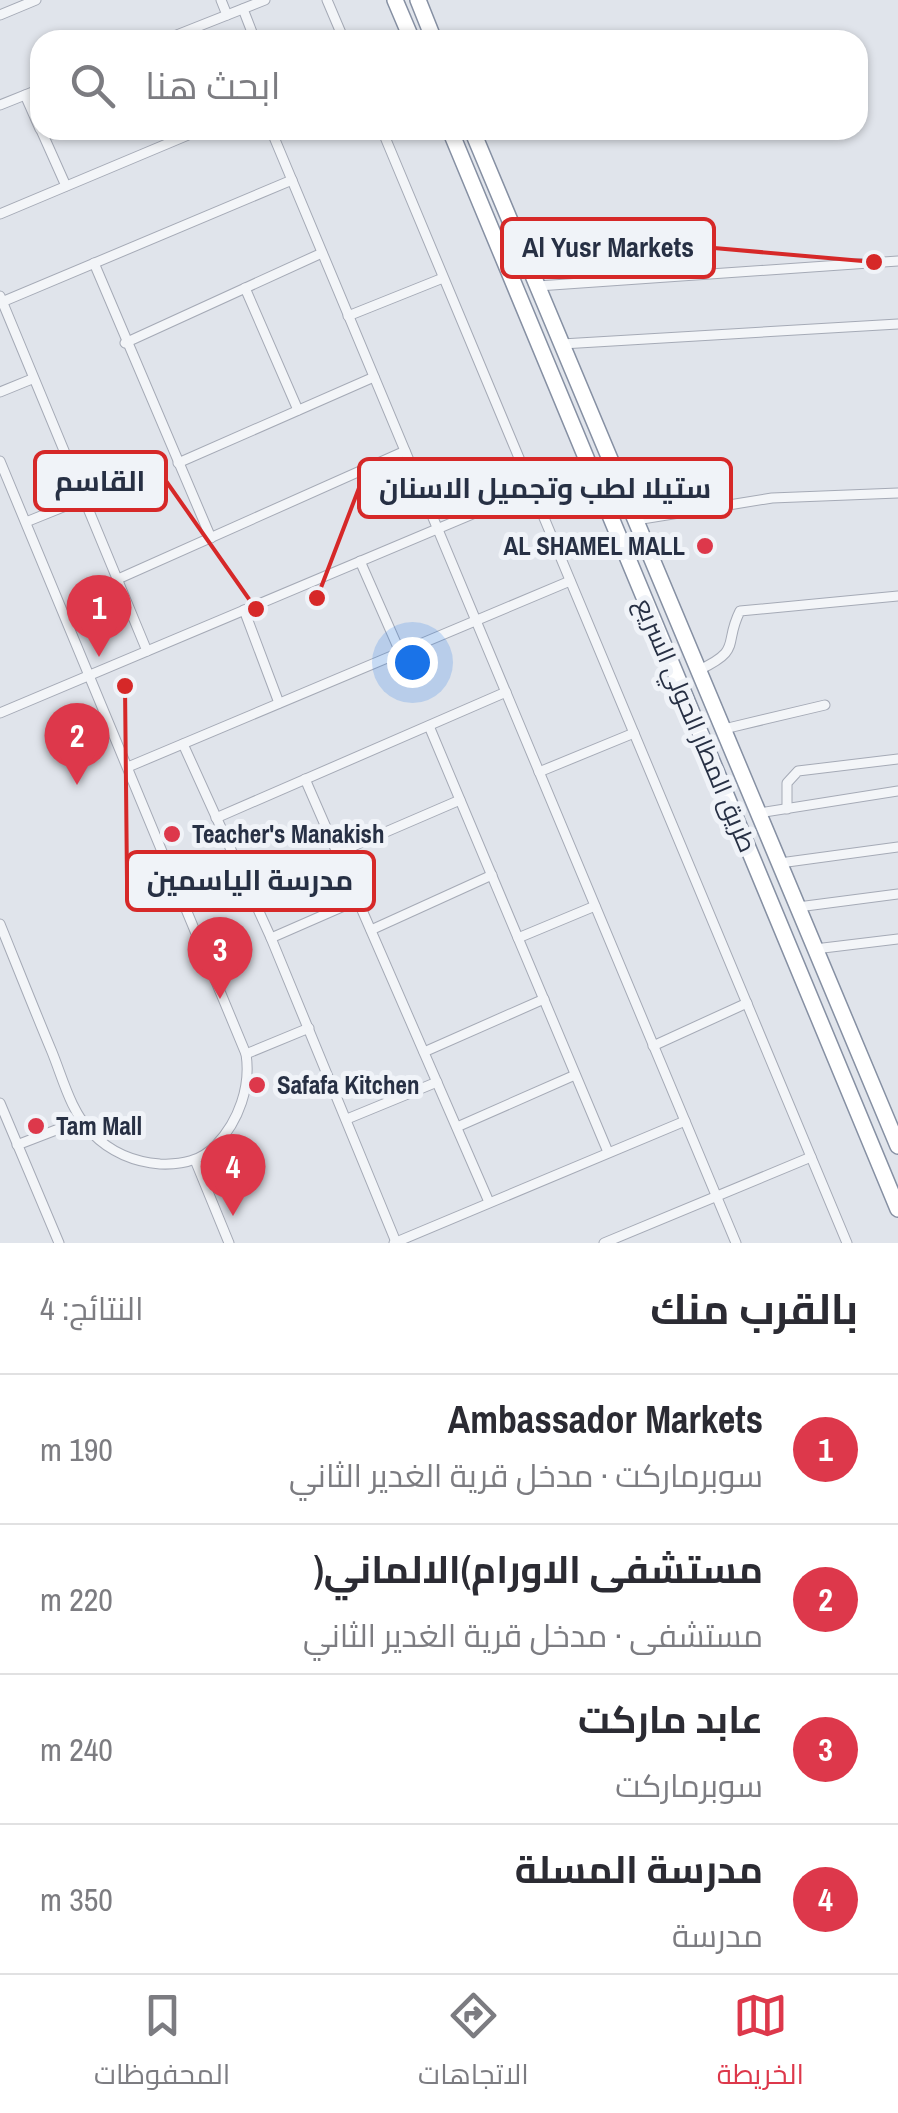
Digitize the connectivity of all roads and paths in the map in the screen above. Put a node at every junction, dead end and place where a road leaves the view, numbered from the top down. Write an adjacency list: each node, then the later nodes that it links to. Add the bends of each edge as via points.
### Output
1 (36, 0): 8 (street)
2 (221, 0): 9 (street)
3 (265, 0): 7 (street)
4 (327, 0): 12 (street)
5 (395, 0): 13 (highway)
6 (418, 0): 14 (highway)
7 (243, 9): 9 (street); 11 (street)
8 (0, 15)
9 (227, 15): 10 (street)
10 (189, 30)
11 (251, 30)
12 (340, 30)
13 (408, 30)
14 (430, 30)
15 (30, 94): 16 (street)
16 (25, 96): 17 (street); 18 (street)
17 (0, 105)
18 (30, 107)
19 (45, 140): 26 (street)
20 (176, 140): 26 (street)
21 (275, 140): 25 (street)
22 (386, 140): 31 (street)
23 (454, 140): 46 (highway, طريق المطار الحولي السريع)
24 (476, 140): 32 (highway, طريق المطار الحولي السريع)
25 (292, 180): 28 (street); 30 (street)
26 (66, 186): 27 (street)
27 (0, 214)
28 (322, 253): 33 (street); 35 (street)
29 (898, 260): 32 (street)
30 (94, 263): 34 (street); 37 (street)
31 (443, 278): 35 (street); 47 (street)
32 (538, 286): 38 (highway, طريق المطار الحولي السريع)
33 (245, 288): 37 (street); 42 (street)
34 (1, 299): 40 (street)
35 (348, 316): 39 (street)
36 (898, 324): 38 (street)
37 (126, 342): 45 (street)
38 (562, 344): 50 (highway, طريق المطار الحولي السريع)
39 (374, 377): 42 (street); 43 (street)
40 (32, 379): 41 (street); 49 (street)
41 (0, 392)
42 (298, 410): 45 (street)
43 (405, 451): 52 (street); 53 (street)
44 (0, 461): 51 (street)
45 (178, 463): 53 (street)
46 (589, 465): 47 (street); 70 (highway, طريق المطار الحولي السريع)
47 (532, 489): 52 (street); 56 (street)
48 (898, 493): 50 (street, via 772,498)
49 (83, 499): 51 (street); 55 (street)
50 (636, 520): 62 (highway, طريق المطار الحولي السريع)
51 (26, 522): 63 (street)
52 (438, 528): 54 (street); 59 (street)
53 (210, 538): 55 (street)
54 (360, 562): 58 (street); 61 (street)
55 (118, 579): 60 (street)
56 (570, 580): 59 (street); 71 (street)
57 (898, 596): 62 (street, via 740,611 723,658)
58 (244, 610): 60 (street); 65 (street)
59 (476, 620): 61 (street); 64 (street)
60 (147, 651): 63 (street)
61 (400, 652): 65 (street)
62 (699, 670): 68 (highway, طريق المطار الحولي السريع)
63 (90, 675): 67 (street); 75 (street)
64 (506, 692): 69 (street); 76 (street)
65 (280, 703): 72 (street)
66 (826, 705): 68 (street)
67 (0, 713)
68 (722, 723): 70 (highway); 74 (highway, طريق المطار الحولي السريع)
69 (429, 726): 78 (street); 80 (street)
70 (696, 726): 77 (highway, طريق المطار الحولي السريع)
71 (634, 732): 76 (street); 99 (street)
72 (183, 744): 75 (street); 83 (street)
73 (898, 759): 81 (street, via 798,771 786,783)
74 (741, 766): 77 (highway); 82 (highway, طريق المطار الحولي السريع)
75 (128, 767): 103 (street)
76 (539, 772): 90 (street)
77 (717, 775): 119 (highway, طريق المطار الحولي السريع)
78 (305, 779): 83 (street); 85 (street)
79 (898, 791): 81 (street)
80 (460, 800): 85 (street); 87 (street)
81 (787, 809): 82 (street)
82 (759, 814): 86 (highway, طريق المطار الحولي السريع)
83 (216, 818): 94 (street)
84 (898, 847): 86 (street)
85 (337, 853): 89 (street)
86 (780, 863): 91 (highway, طريق المطار الحولي السريع)
87 (492, 876): 93 (street); 95 (street)
88 (898, 894): 91 (street)
89 (358, 900): 93 (street); 94 (street)
90 (595, 906): 95 (street); 101 (street)
91 (798, 906): 97 (highway, طريق المطار الحولي السريع)
92 (0, 924): 108 (street)
93 (370, 930): 102 (street)
94 (270, 938): 100 (street)
95 (518, 938): 98 (street)
96 (898, 938): 97 (street)
97 (814, 949): 110 (highway, طريق المطار الحولي السريع)
98 (544, 1000): 102 (street); 104 (street)
99 (747, 1003): 101 (street); 115 (street)
100 (308, 1028): 103 (street); 107 (street)
101 (654, 1046): 109 (street)
102 (424, 1052): 105 (street)
103 (246, 1054): 116 (street, via 246,1086 231,1125)
104 (576, 1075): 111 (street); 114 (street)
105 (437, 1082): 107 (street); 111 (street)
106 (0, 1103): 112 (street)
107 (347, 1119): 123 (street)
108 (82, 1120): 112 (street); 116 (street, via 123,1155 166,1164)
109 (685, 1120): 114 (street); 117 (street)
110 (894, 1126): 113 (highway, طريق المطار الحولي السريع)
111 (457, 1127): 118 (street)
112 (18, 1146): 121 (street)
113 (898, 1146)
114 (608, 1152): 118 (street)
115 (811, 1156): 117 (street); 127 (street)
116 (195, 1160): 122 (street)
117 (715, 1194): 120 (street); 126 (street)
118 (490, 1202): 123 (street)
119 (898, 1209)
120 (638, 1228): 124 (street); 125 (street)
121 (54, 1242)
122 (229, 1243)
123 (395, 1243)
124 (604, 1243)
125 (644, 1243)
126 (736, 1243)
127 (847, 1243)

